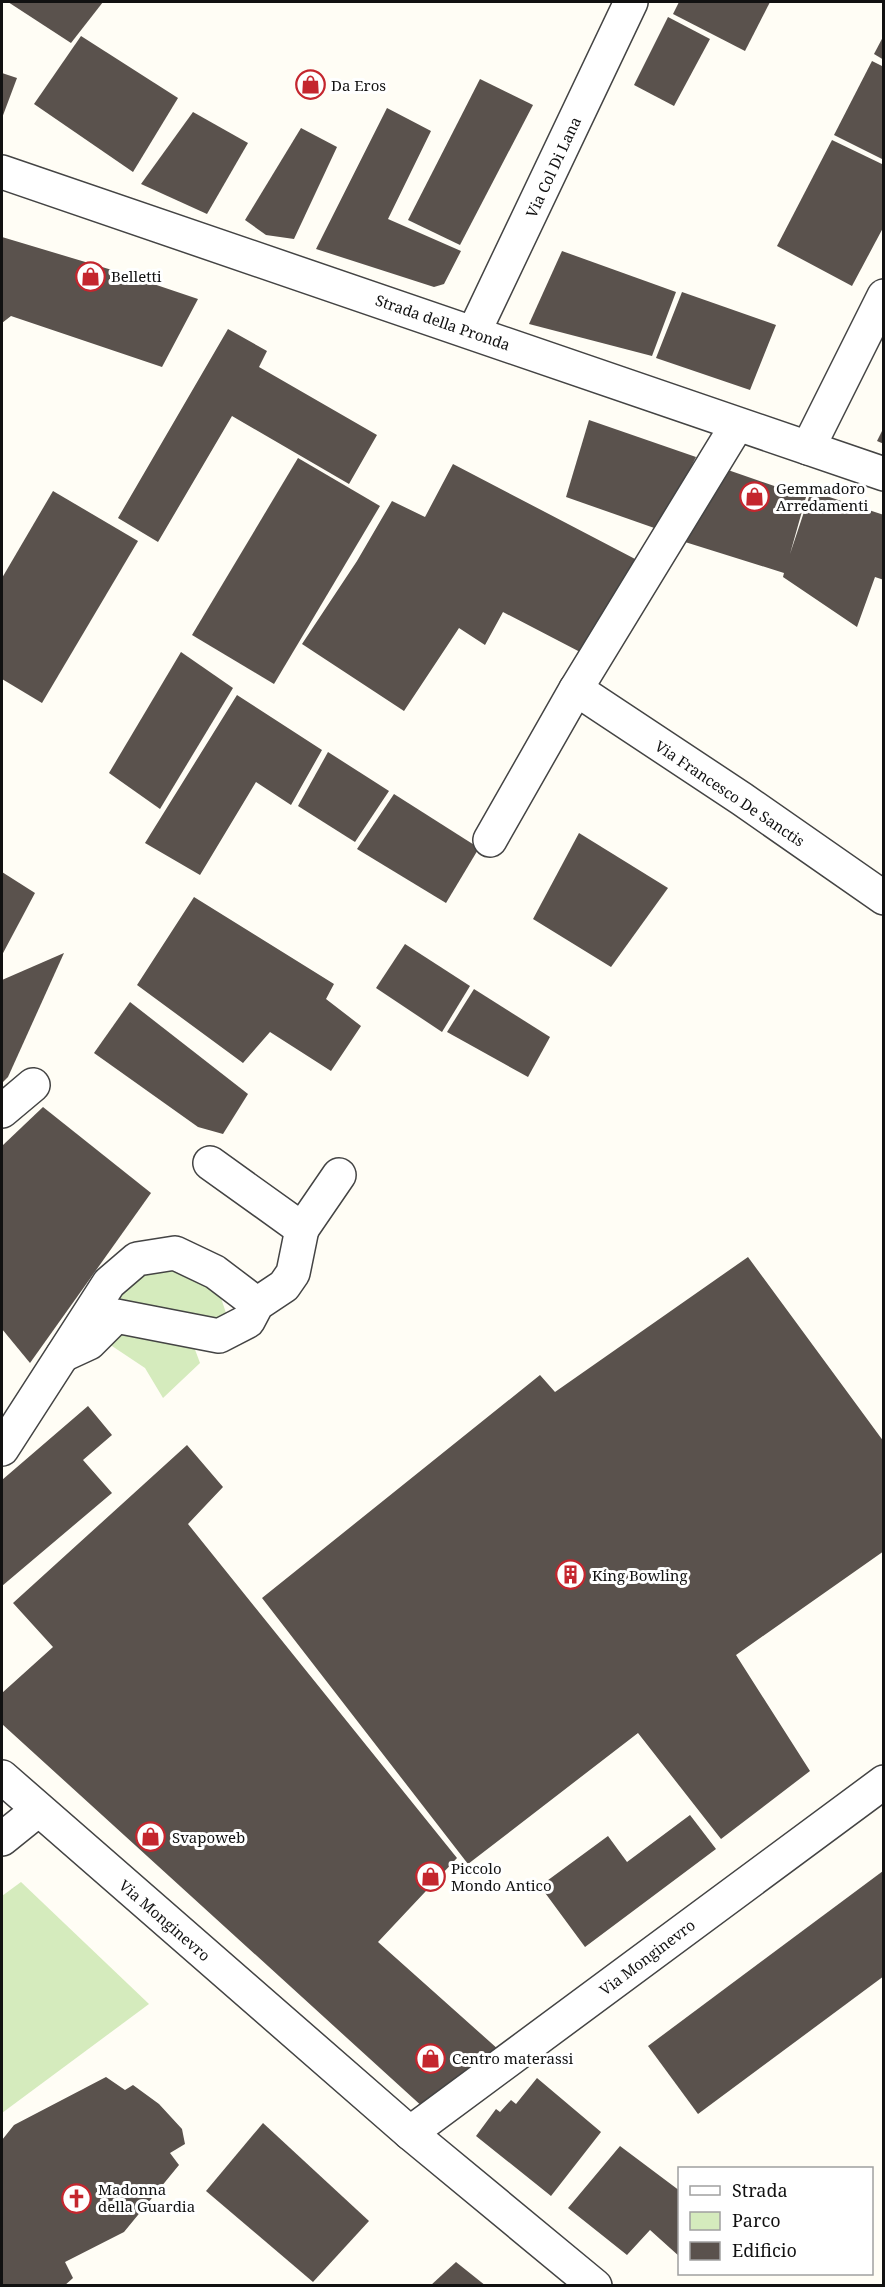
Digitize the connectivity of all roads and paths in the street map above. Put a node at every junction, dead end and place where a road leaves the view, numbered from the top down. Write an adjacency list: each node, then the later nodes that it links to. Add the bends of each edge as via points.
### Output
1 (631, 2): 4 (street, Via Col Di Lana)
2 (2, 172): 4 (street, Strada della Pronda)
3 (884, 296): 6 (street)
4 (474, 332): 5 (street, Strada della Pronda)
5 (737, 425): 6 (street, Strada della Pronda); 8 (street)
6 (808, 448): 7 (street, Strada della Pronda)
7 (884, 474)
8 (576, 689): 9 (street); 10 (street, Via Francesco De Sanctis)
9 (490, 840)
10 (884, 898)
11 (33, 1085): 12 (street)
12 (2, 1111)
13 (210, 1163): 15 (street)
14 (339, 1175): 15 (street)
15 (302, 1229): 16 (street, via 293,1273 284,1286)
16 (257, 1304): 17 (street, via 248,1321 219,1336 116,1316 88,1343); 17 (street, via 215,1272 175,1253 137,1259 109,1283)
17 (63, 1354): 18 (street)
18 (2, 1449)
19 (2, 1777): 21 (street, Via Monginevro)
20 (884, 1782): 23 (street, Via Monginevro)
21 (38, 1810): 22 (street); 23 (street, Via Monginevro)
22 (2, 1839)
23 (410, 2133): 24 (street, Via Monginevro)
24 (595, 2286)

